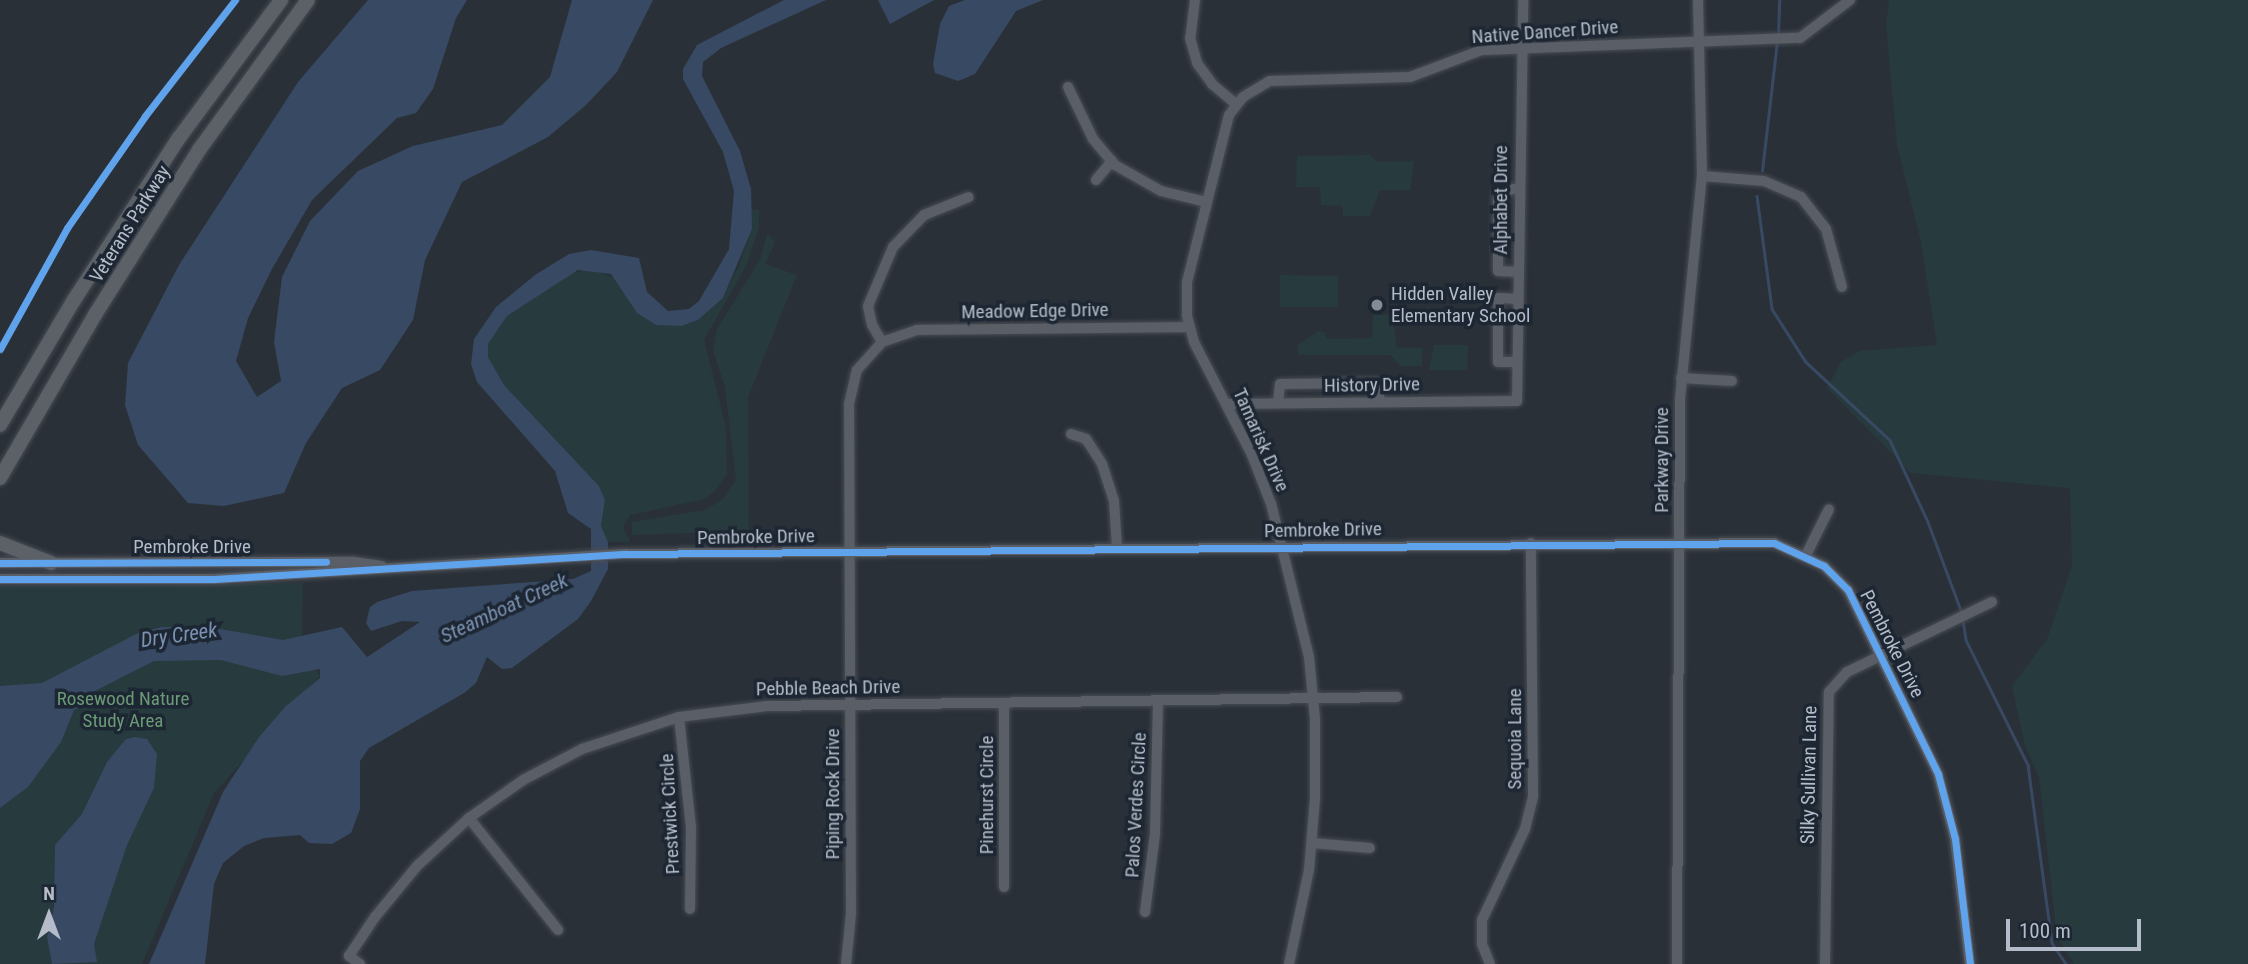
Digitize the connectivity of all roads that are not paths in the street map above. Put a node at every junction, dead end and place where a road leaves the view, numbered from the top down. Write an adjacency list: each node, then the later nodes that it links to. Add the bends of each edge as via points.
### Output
1 (281, 0): 29 (main road, Veterans Parkway, via 179,138)
2 (308, 0): 31 (main road, Veterans Parkway, via 199,150 96,313)
3 (1195, 0): 10 (street, via 1190,38 1197,63 1212,84)
4 (1523, 0): 8 (street, Alphabet Drive)
5 (1698, 0): 7 (street, Parkway Drive)
6 (1850, 0): 7 (street, Native Dancer Drive, via 1800,38)
7 (1700, 41): 8 (street, Native Dancer Drive); 12 (street, Parkway Drive)
8 (1519, 48): 10 (street, Native Dancer Drive, via 1468,53 1410,76 1280,78 1255,87); 14 (street, Alphabet Drive)
9 (1068, 87): 11 (street, via 1093,139)
10 (1236, 104): 16 (street, Tamarisk Drive, via 1223,127)
11 (1112, 161): 13 (street); 16 (street, via 1144,184)
12 (1702, 176): 18 (street, via 1764,181 1801,198 1826,229); 23 (street, Parkway Drive)
13 (1096, 180)
14 (1518, 188): 17 (street, Alphabet Drive); 17 (street, via 1498,192 1498,271)
15 (969, 197): 21 (street, via 924,215 893,247 868,306)
16 (1206, 202): 20 (street, Tamarisk Drive, via 1187,282)
17 (1518, 272): 19 (street, Alphabet Drive)
18 (1842, 287)
19 (1517, 299): 22 (street, Alphabet Drive); 22 (street, via 1499,299 1498,336 1498,362)
20 (1189, 327): 21 (street, Meadow Edge Drive, via 917,330); 28 (street, Tamarisk Drive)
21 (882, 342): 38 (street, Piping Rock Drive, via 857,370 849,395)
22 (1517, 362): 25 (street, Alphabet Drive)
23 (1681, 378): 24 (street); 33 (street, Parkway Drive)
24 (1732, 381)
25 (1517, 401): 26 (street, History Drive)
26 (1380, 402): 27 (street, History Drive); 27 (street, via 1377,383 1280,384)
27 (1278, 403): 28 (street, History Drive)
28 (1227, 404): 36 (street, Tamarisk Drive, via 1252,455)
29 (0, 425)
30 (1070, 434): 37 (street, via 1086,439 1102,464 1114,501)
31 (0, 478)
32 (1829, 509): 39 (street)
33 (1679, 542): 35 (street, Pembroke Drive); 39 (street, Pembroke Drive, via 1757,541); 63 (street, Parkway Drive)
34 (0, 543): 41 (main road)
35 (1531, 543): 36 (street, Pembroke Drive); 62 (street, Sequoia Lane, via 1533,796 1525,829 1482,920 1482,944)
36 (1284, 546): 37 (street, Pembroke Drive); 47 (street, Tamarisk Drive, via 1301,614)
37 (1117, 548): 38 (street, Pembroke Drive)
38 (851, 551): 42 (street, Pembroke Drive, via 626,554); 50 (street, Piping Rock Drive)
39 (1806, 555): 45 (street, Pembroke Drive, via 1848,590)
40 (0, 563): 41 (street, Pembroke Drive)
41 (51, 563): 42 (street, Pembroke Drive, via 354,562)
42 (384, 567): 43 (street, Pembroke Drive, via 214,579)
43 (0, 579)
44 (1992, 602): 45 (street, Silky Sullivan Lane)
45 (1882, 655): 64 (street, Silky Sullivan Lane, via 1840,677 1826,702); 65 (street, Pembroke Drive, via 1946,795)
46 (1397, 696): 47 (street, Pebble Beach Drive)
47 (1314, 699): 48 (street, Pebble Beach Drive); 53 (street, Tamarisk Drive)
48 (1158, 701): 49 (street, Pebble Beach Drive); 57 (street, Palos Verdes Circle, via 1155,834)
49 (1004, 703): 50 (street, Pebble Beach Drive); 55 (street, Pinehurst Circle)
50 (851, 704): 51 (street, Pebble Beach Drive, via 767,706); 60 (street, Piping Rock Drive)
51 (679, 717): 52 (street, Pebble Beach Drive, via 614,736 562,759); 56 (street, Prestwick Circle, via 691,827)
52 (468, 818): 58 (street); 59 (street, Pebble Beach Drive, via 394,891 349,956)
53 (1312, 843): 54 (street); 61 (street, Tamarisk Drive)
54 (1370, 848)
55 (1004, 887)
56 (690, 909)
57 (1145, 912)
58 (558, 930)
59 (360, 964)
60 (846, 964)
61 (1289, 964)
62 (1490, 964)
63 (1677, 964)
64 (1825, 964)
65 (1970, 964)

